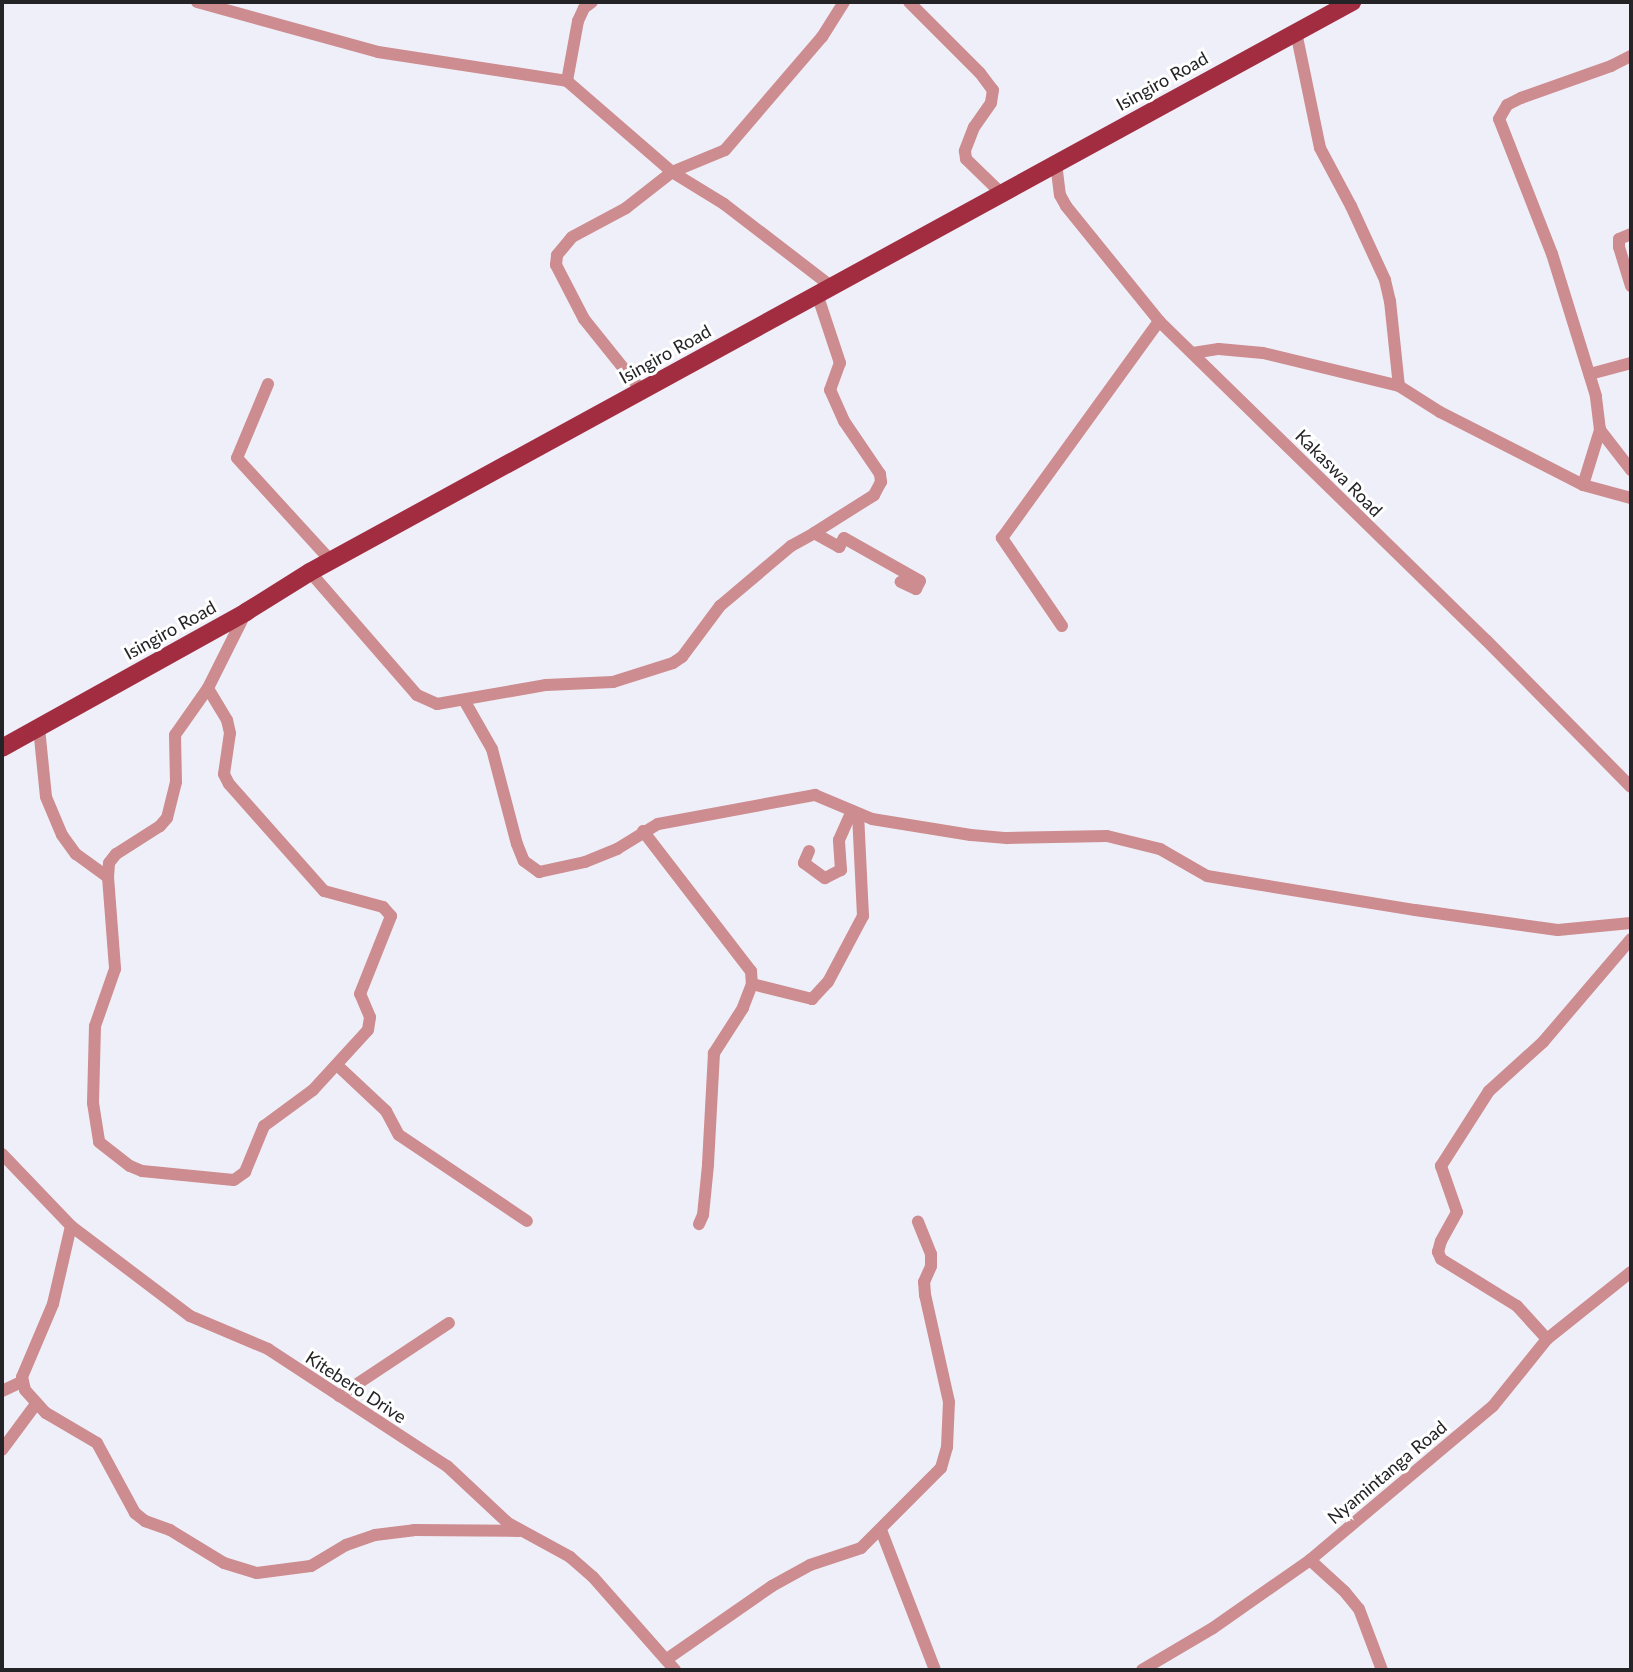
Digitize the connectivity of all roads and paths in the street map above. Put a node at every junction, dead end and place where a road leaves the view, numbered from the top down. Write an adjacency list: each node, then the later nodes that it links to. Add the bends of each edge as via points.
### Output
1 (197, 2): 8 (street, via 378,52)
2 (592, 2): 8 (street, via 578,21)
3 (844, 2): 10 (street, via 822,37 725,150)
4 (909, 2): 11 (street, via 993,90 991,103 965,150 967,159)
5 (1352, 2): 6 (main road, Isingiro Road)
6 (1296, 32): 9 (main road, Isingiro Road); 20 (street, via 1320,148 1385,280)
7 (1631, 56): 18 (street, via 1521,98 1507,105 1499,119 1552,254)
8 (567, 81): 10 (street)
9 (1056, 163): 11 (main road, Isingiro Road); 15 (street, Kakaswa Road, via 1066,206)
10 (672, 172): 14 (street, via 724,204); 21 (street, via 626,208 572,237 557,255 556,265 583,319)
11 (1001, 193): 14 (main road, Isingiro Road)
12 (1631, 233): 13 (street, via 1619,239)
13 (1631, 286)
14 (824, 290): 21 (main road, Isingiro Road); 26 (street, via 839,363 830,390 881,482 874,495)
15 (1159, 321): 16 (street, Kakaswa Road); 31 (street, via 1002,538)
16 (1193, 353): 20 (street, via 1219,349 1263,353); 36 (street, Kakaswa Road)
17 (1631, 363): 18 (street)
18 (1590, 374): 22 (street)
19 (268, 384): 27 (street, via 237,458)
20 (1399, 386): 24 (street)
21 (641, 390): 27 (main road, Isingiro Road)
22 (1600, 430): 23 (street); 24 (street)
23 (1631, 470)
24 (1583, 485): 25 (street)
25 (1631, 498)
26 (814, 533): 29 (street, via 839,547 844,538 920,581 916,589); 33 (street, via 790,546 720,606 673,663 613,682 546,685)
27 (331, 561): 28 (main road, Isingiro Road)
28 (310, 572): 30 (main road, Isingiro Road); 33 (street, via 417,695 437,704)
29 (901, 582)
30 (246, 612): 32 (street); 34 (main road, Isingiro Road)
31 (1062, 626)
32 (208, 688): 40 (street, via 175,734 176,782 166,818 112,858); 44 (street, via 230,733 224,764 229,784 324,891 383,907 391,916 360,994 370,1017 368,1030)
33 (464, 700): 38 (street, via 492,749 510,823 531,868 548,872 585,862 617,849)
34 (38, 728): 35 (main road, Isingiro Road); 40 (street, via 46,797 62,835 76,854)
35 (2, 748)
36 (1631, 787)
37 (855, 812): 38 (street, via 815,795 670,821); 39 (street, via 839,841 841,870 825,878 804,863); 41 (street, via 911,827 971,835 1107,836 1160,849 1207,876 1415,910 1558,930); 43 (street, via 863,916 828,982 812,999)
38 (643, 831): 43 (street, via 748,964)
39 (810, 851)
40 (107, 877): 44 (street, via 115,969 95,1026 93,1103 99,1142 117,1159 142,1171 234,1180 245,1172 264,1126)
41 (1631, 923)
42 (1631, 939): 52 (street, via 1543,1042 1489,1091 1441,1166 1457,1212 1441,1241 1441,1259 1517,1306)
43 (752, 984): 48 (street, via 743,1008 714,1053 708,1165)
44 (338, 1066): 46 (street, via 386,1111 400,1135)
45 (2, 1154): 49 (street, Kitebero Drive)
46 (527, 1221)
47 (918, 1222): 58 (street, via 931,1254 925,1295 949,1402 947,1447 941,1468)
48 (699, 1224)
49 (71, 1226): 53 (street, via 53,1304 26,1363); 55 (street, Kitebero Drive, via 190,1316 251,1340)
50 (1631, 1272): 52 (street, Nyamintanga Road)
51 (449, 1323): 55 (street)
52 (1547, 1339): 60 (street, Nyamintanga Road, via 1493,1406)
53 (23, 1381): 54 (street); 56 (street)
54 (2, 1391)
55 (339, 1396): 59 (street, Kitebero Drive, via 447,1466)
56 (36, 1404): 57 (street); 59 (street, via 97,1443 135,1513 243,1571 311,1566 346,1545 375,1535 414,1530)
57 (2, 1450)
58 (881, 1530): 61 (street, via 861,1548 810,1564 772,1586); 63 (street)
59 (521, 1531): 61 (street, Kitebero Drive, via 570,1557 593,1577)
60 (1310, 1560): 64 (street, Nyamintanga Road, via 1213,1628); 65 (street, via 1359,1609)
61 (667, 1659): 62 (street, Kitebero Drive)
62 (675, 1670)
63 (935, 1670)
64 (1142, 1670)
65 (1382, 1670)

